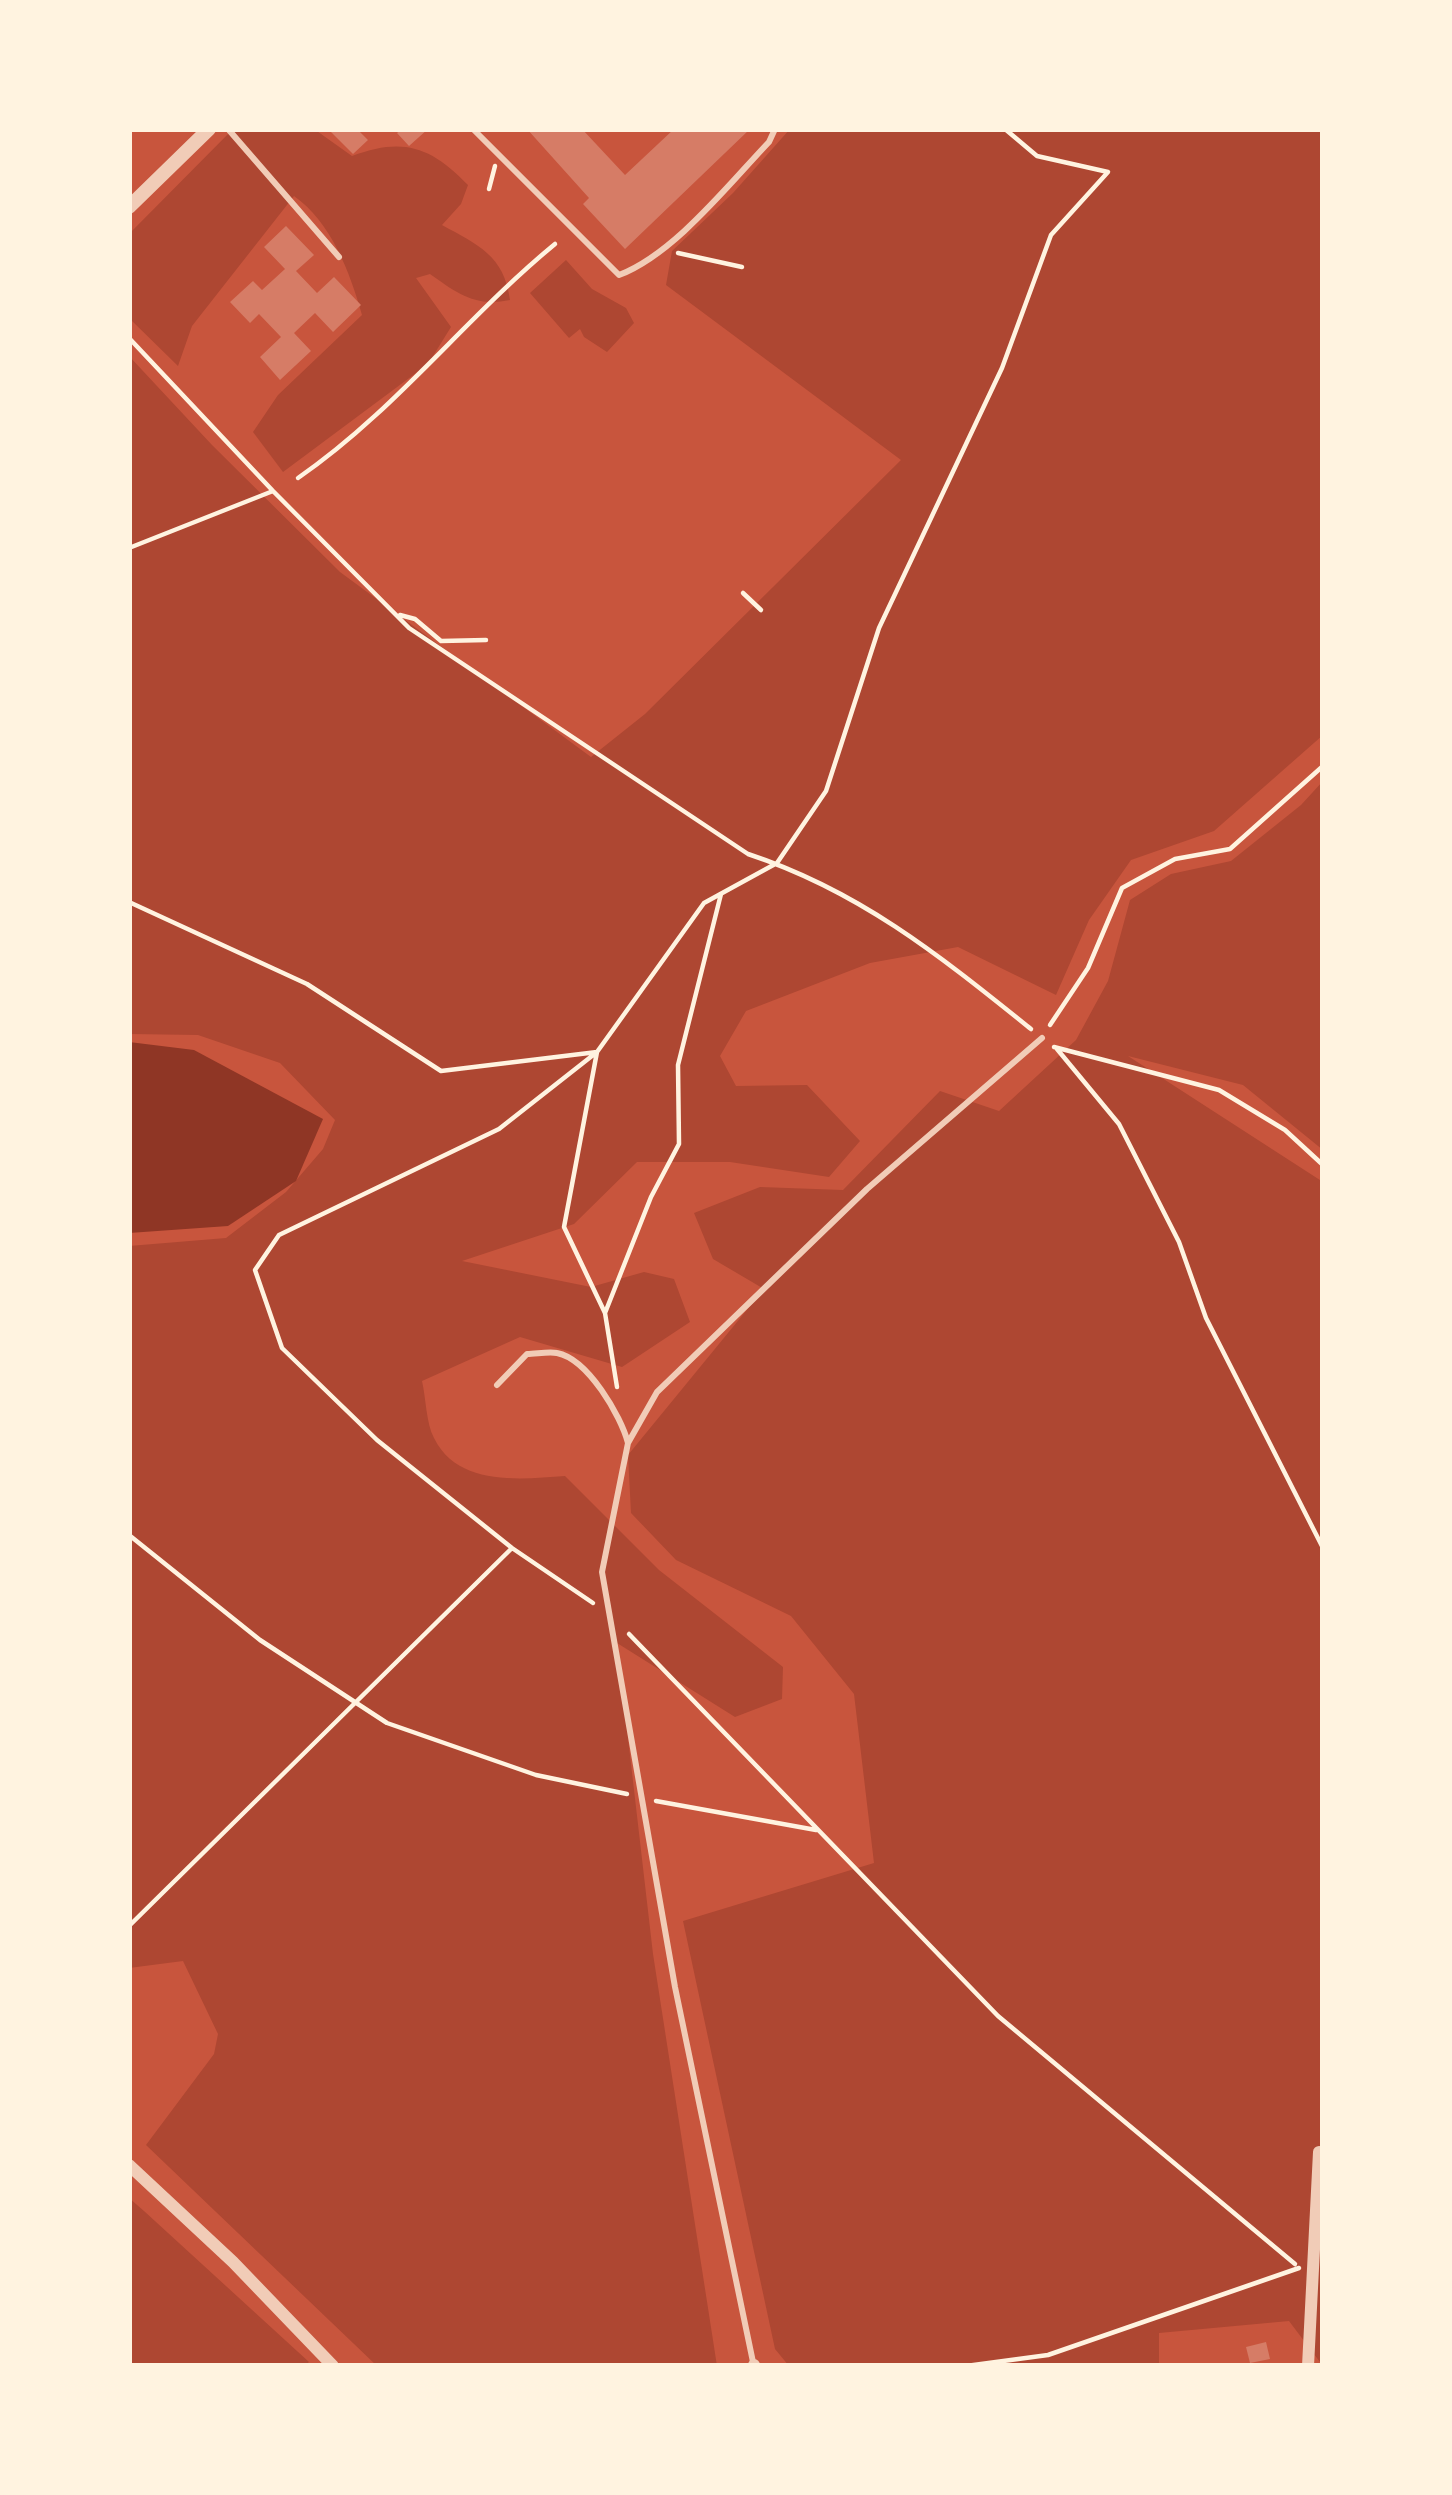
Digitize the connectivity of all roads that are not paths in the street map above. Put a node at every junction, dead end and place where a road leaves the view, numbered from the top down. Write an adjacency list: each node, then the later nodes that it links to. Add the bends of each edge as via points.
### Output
1 (209, 129): 5 (street)
2 (228, 129): 6 (lane)
3 (472, 129): 4 (lane, via 619,275 641,266 708,206)
4 (775, 129)
5 (129, 207)
6 (339, 257)
7 (1042, 1037): 9 (lane, via 867,1189 672,1377)
8 (496, 1385): 9 (lane, via 527,1354 559,1352 622,1418)
9 (628, 1443): 13 (lane, via 602,1572 675,1988)
10 (1319, 2152): 14 (street)
11 (129, 2165): 12 (street)
12 (333, 2366)
13 (754, 2366)
14 (1308, 2366)

